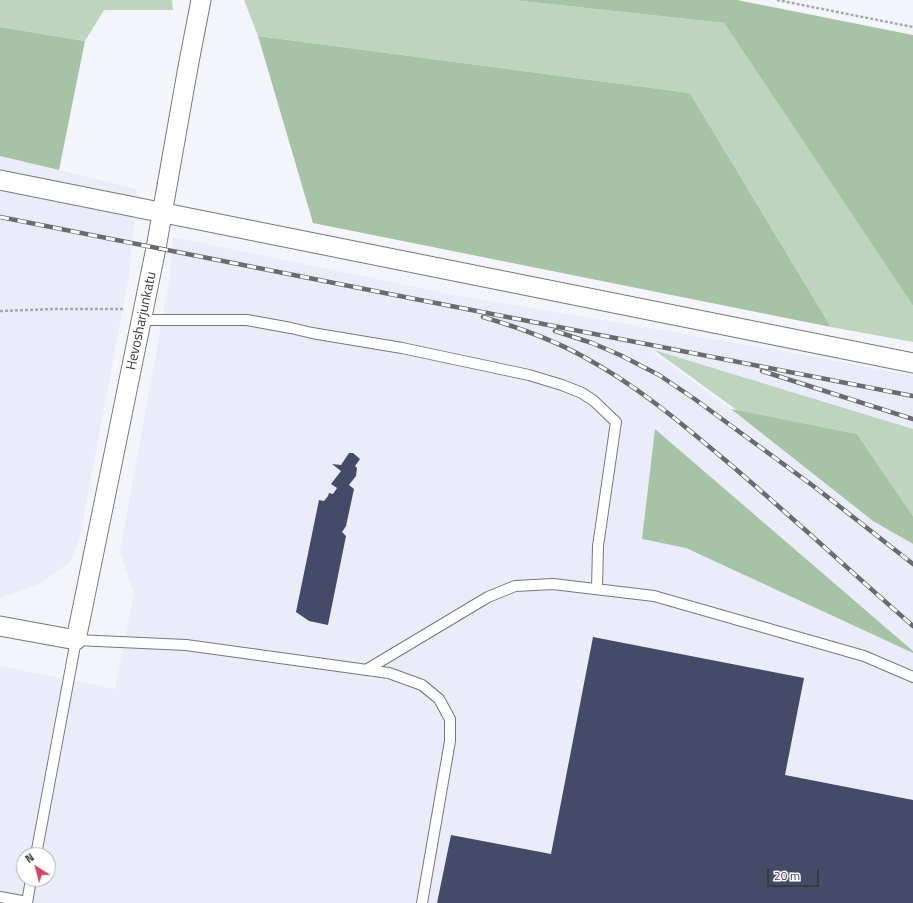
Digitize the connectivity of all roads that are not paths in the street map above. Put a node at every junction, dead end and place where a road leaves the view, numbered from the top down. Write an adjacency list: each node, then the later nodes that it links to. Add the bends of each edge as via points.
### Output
1 (201, 0): 3 (street, Hevosharjunkatu)
2 (0, 180): 3 (street)
3 (163, 212): 4 (street, Hevosharjunkatu); 5 (street)
4 (143, 314): 6 (lane, via 247,320 284,326 529,374 582,393 616,422 598,546); 8 (street, Hevosharjunkatu)
5 (913, 363)
6 (597, 589): 9 (lane, via 554,584 515,586 488,597); 10 (lane, via 654,596 864,656)
7 (0, 626): 8 (street)
8 (76, 640): 9 (lane, via 186,645); 11 (lane)
9 (366, 670): 15 (lane, via 389,673 422,685 439,699 450,718 450,740)
10 (913, 677)
11 (37, 847)
12 (30, 887): 14 (lane)
13 (0, 897): 14 (lane)
14 (27, 903)
15 (422, 903)

